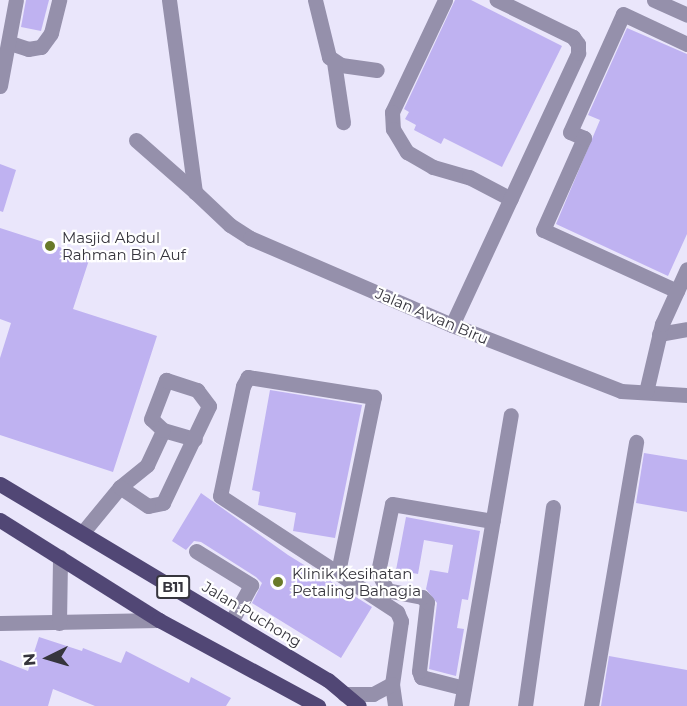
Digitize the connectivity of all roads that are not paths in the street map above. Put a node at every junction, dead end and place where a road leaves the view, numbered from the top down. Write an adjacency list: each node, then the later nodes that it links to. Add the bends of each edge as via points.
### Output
1 (16, 0): 9 (street)
2 (59, 0): 9 (street, via 51,33 41,47)
3 (169, 0): 16 (street)
4 (315, 0): 11 (street, via 326,50)
5 (445, 0): 17 (street, via 392,112 393,129 407,152)
6 (497, 0): 17 (street, via 573,37 578,44 578,53)
7 (654, 0): 8 (street)
8 (687, 15)
9 (10, 43): 13 (street)
10 (687, 44): 19 (street, via 623,14 570,132 584,138 543,230)
11 (334, 62): 12 (street); 14 (street)
12 (377, 70)
13 (0, 86)
14 (343, 122)
15 (136, 140): 16 (street, Jalan Awan Biru)
16 (195, 192): 20 (street, Jalan Awan Biru, via 250,238)
17 (511, 199): 20 (street)
18 (687, 268): 19 (street)
19 (677, 291): 22 (street)
20 (452, 325): 23 (street, Jalan Awan Biru, via 621,392)
21 (687, 329): 22 (street)
22 (659, 334): 23 (street)
23 (646, 392): 24 (street, Jalan Awan Biru)
24 (687, 395)
25 (511, 416): 33 (street)
26 (164, 430): 27 (street); 27 (street, via 151,419 166,380 197,390 209,406); 30 (street, via 147,465)
27 (195, 440): 30 (street, via 163,502 148,506)
28 (636, 442): 50 (street)
29 (0, 484): 34 (main road, Jalan Puchong / B11)
30 (120, 487): 34 (street)
31 (553, 507): 49 (street)
32 (0, 520): 36 (main road, B11)
33 (493, 521): 43 (street); 43 (street, via 392,504 378,572 387,590 423,597 427,602 418,671 421,677)
34 (83, 532): 39 (main road, Jalan Puchong / B11)
35 (196, 550): 39 (street, via 251,585)
36 (60, 557): 38 (main road, B11); 41 (street)
37 (338, 572): 37 (street, via 220,496 248,377 374,397); 42 (street, via 397,612 402,621)
38 (159, 620): 41 (street); 45 (main road, B11)
39 (231, 622): 44 (main road, Jalan Puchong / B11)
40 (0, 623): 41 (street)
41 (59, 623)
42 (392, 684): 44 (street, via 373,694); 47 (street)
43 (464, 688): 48 (street)
44 (344, 694): 46 (main road, Jalan Puchong / B11)
45 (318, 706)
46 (359, 706)
47 (395, 706)
48 (461, 706)
49 (525, 706)
50 (591, 706)

